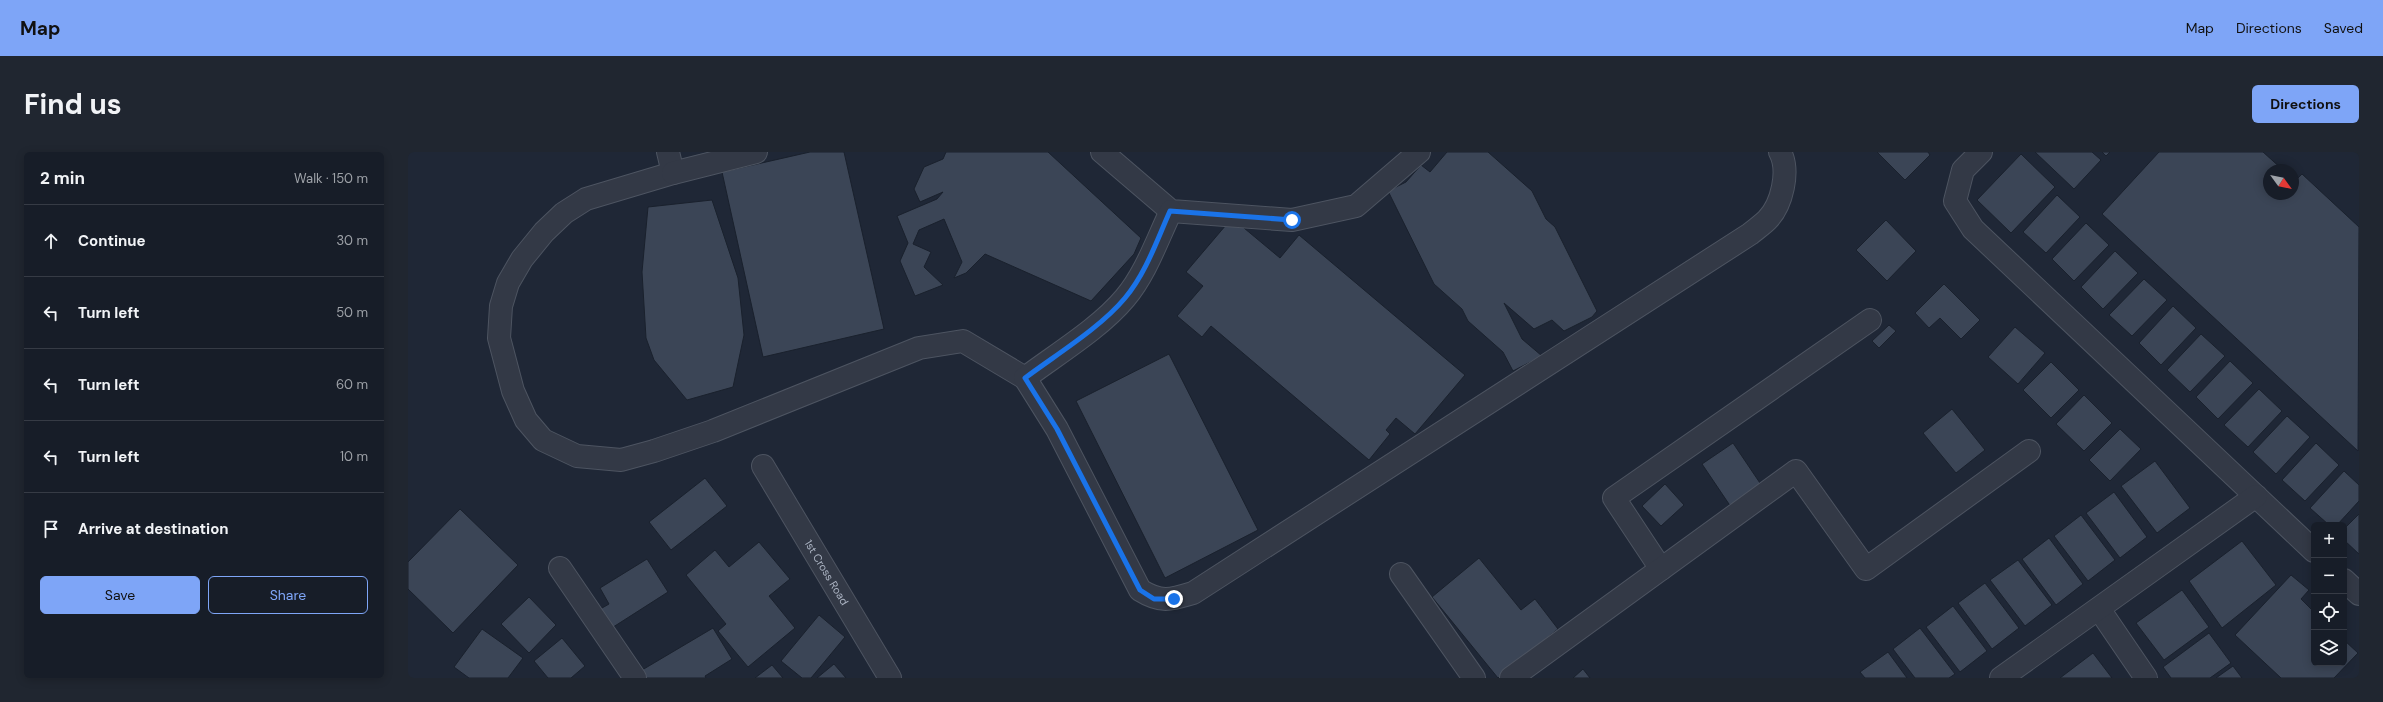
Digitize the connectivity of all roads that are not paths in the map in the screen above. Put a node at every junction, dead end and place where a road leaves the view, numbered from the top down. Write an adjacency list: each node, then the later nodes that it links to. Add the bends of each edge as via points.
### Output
1 (668, 152): 7 (street)
2 (756, 152): 7 (street)
3 (1102, 152): 8 (street)
4 (1418, 152): 8 (street, via 1356,206 1292,220)
5 (1780, 152): 10 (street, via 1784,160 1782,193 1768,219 1750,234 1200,589 1181,597 1154,599 1140,590 1057,429)
6 (1981, 152): 13 (street, via 1962,170 1955,201 1973,229)
7 (672, 173): 10 (street, via 586,199 564,213 522,259 508,283 501,306 499,338 513,391 526,420 543,440 577,456 621,460 713,431 919,348 963,341)
8 (1170, 211): 10 (street, via 1145,268 1125,298 1099,322)
9 (1870, 320): 16 (street, via 1614,498)
10 (1025, 378)
11 (2029, 451): 16 (street, via 1866,569 1796,471)
12 (763, 466): 22 (street, 1st Cross Road)
13 (2256, 496): 14 (street); 20 (street)
14 (2311, 548)
15 (560, 568): 21 (street)
16 (1661, 569): 24 (street)
17 (1401, 574): 23 (street)
18 (2347, 583): 19 (street)
19 (2359, 594)
20 (2099, 609): 25 (street); 26 (street)
21 (635, 678)
22 (890, 678)
23 (1474, 678)
24 (1511, 678)
25 (2001, 678)
26 (2146, 678)

